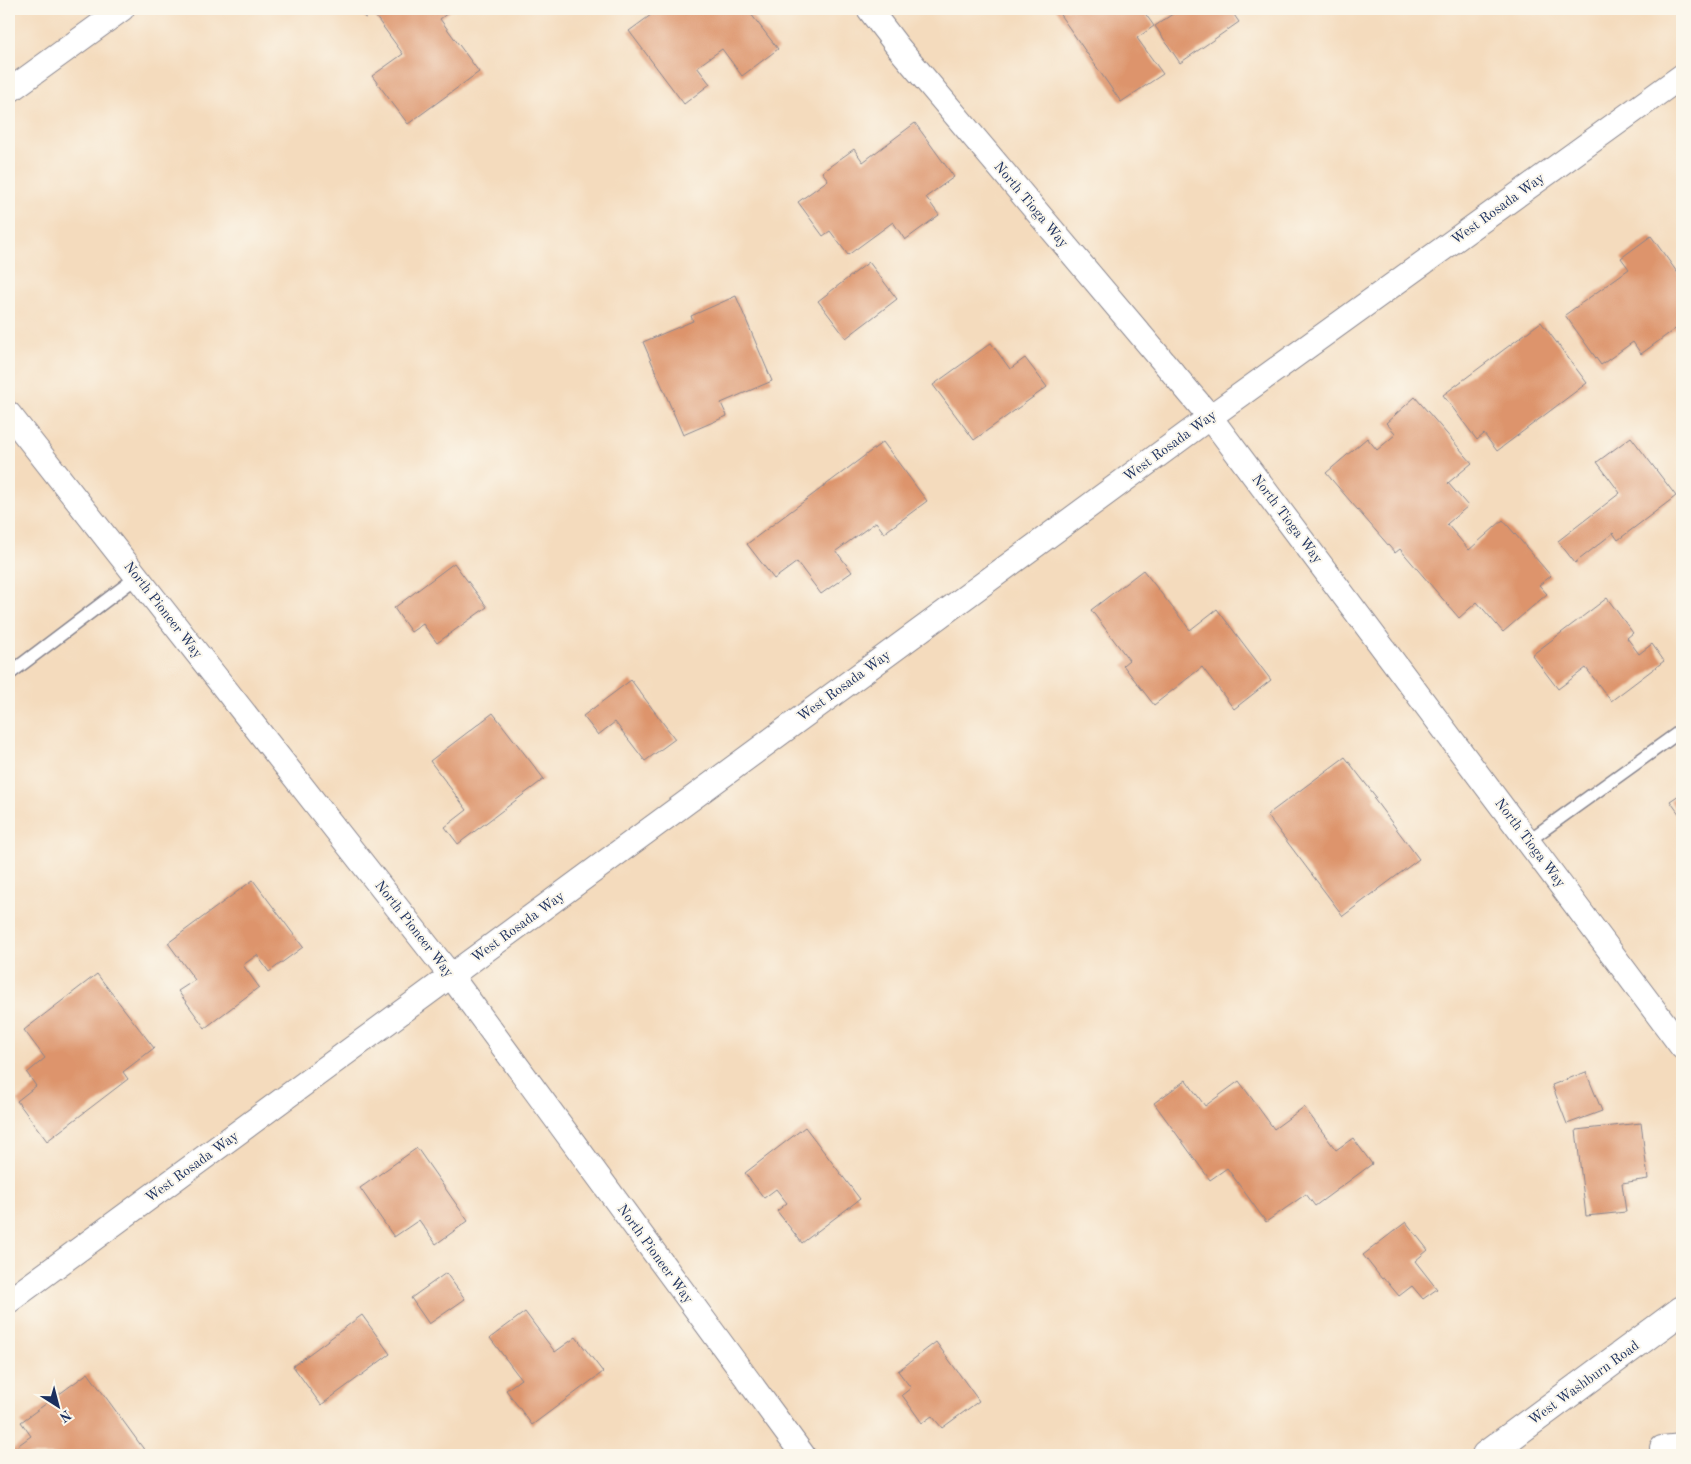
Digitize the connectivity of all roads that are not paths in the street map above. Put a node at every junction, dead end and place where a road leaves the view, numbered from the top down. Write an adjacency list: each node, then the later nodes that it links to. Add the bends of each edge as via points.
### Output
1 (122, 9): 4 (street)
2 (869, 9): 6 (street, North Tioga Way)
3 (1682, 76): 6 (street, West Rosada Way)
4 (9, 90)
5 (9, 414): 7 (street, North Pioneer Way)
6 (1210, 416): 10 (street, North Tioga Way); 11 (street, West Rosada Way)
7 (137, 577): 8 (lane); 11 (street, North Pioneer Way)
8 (9, 674)
9 (1682, 730): 10 (lane)
10 (1528, 841): 12 (street, North Tioga Way)
11 (451, 976): 13 (street, West Rosada Way); 15 (street, North Pioneer Way)
12 (1682, 1047)
13 (9, 1301)
14 (1682, 1310): 16 (street, West Washburn Road)
15 (803, 1455)
16 (1486, 1455)

